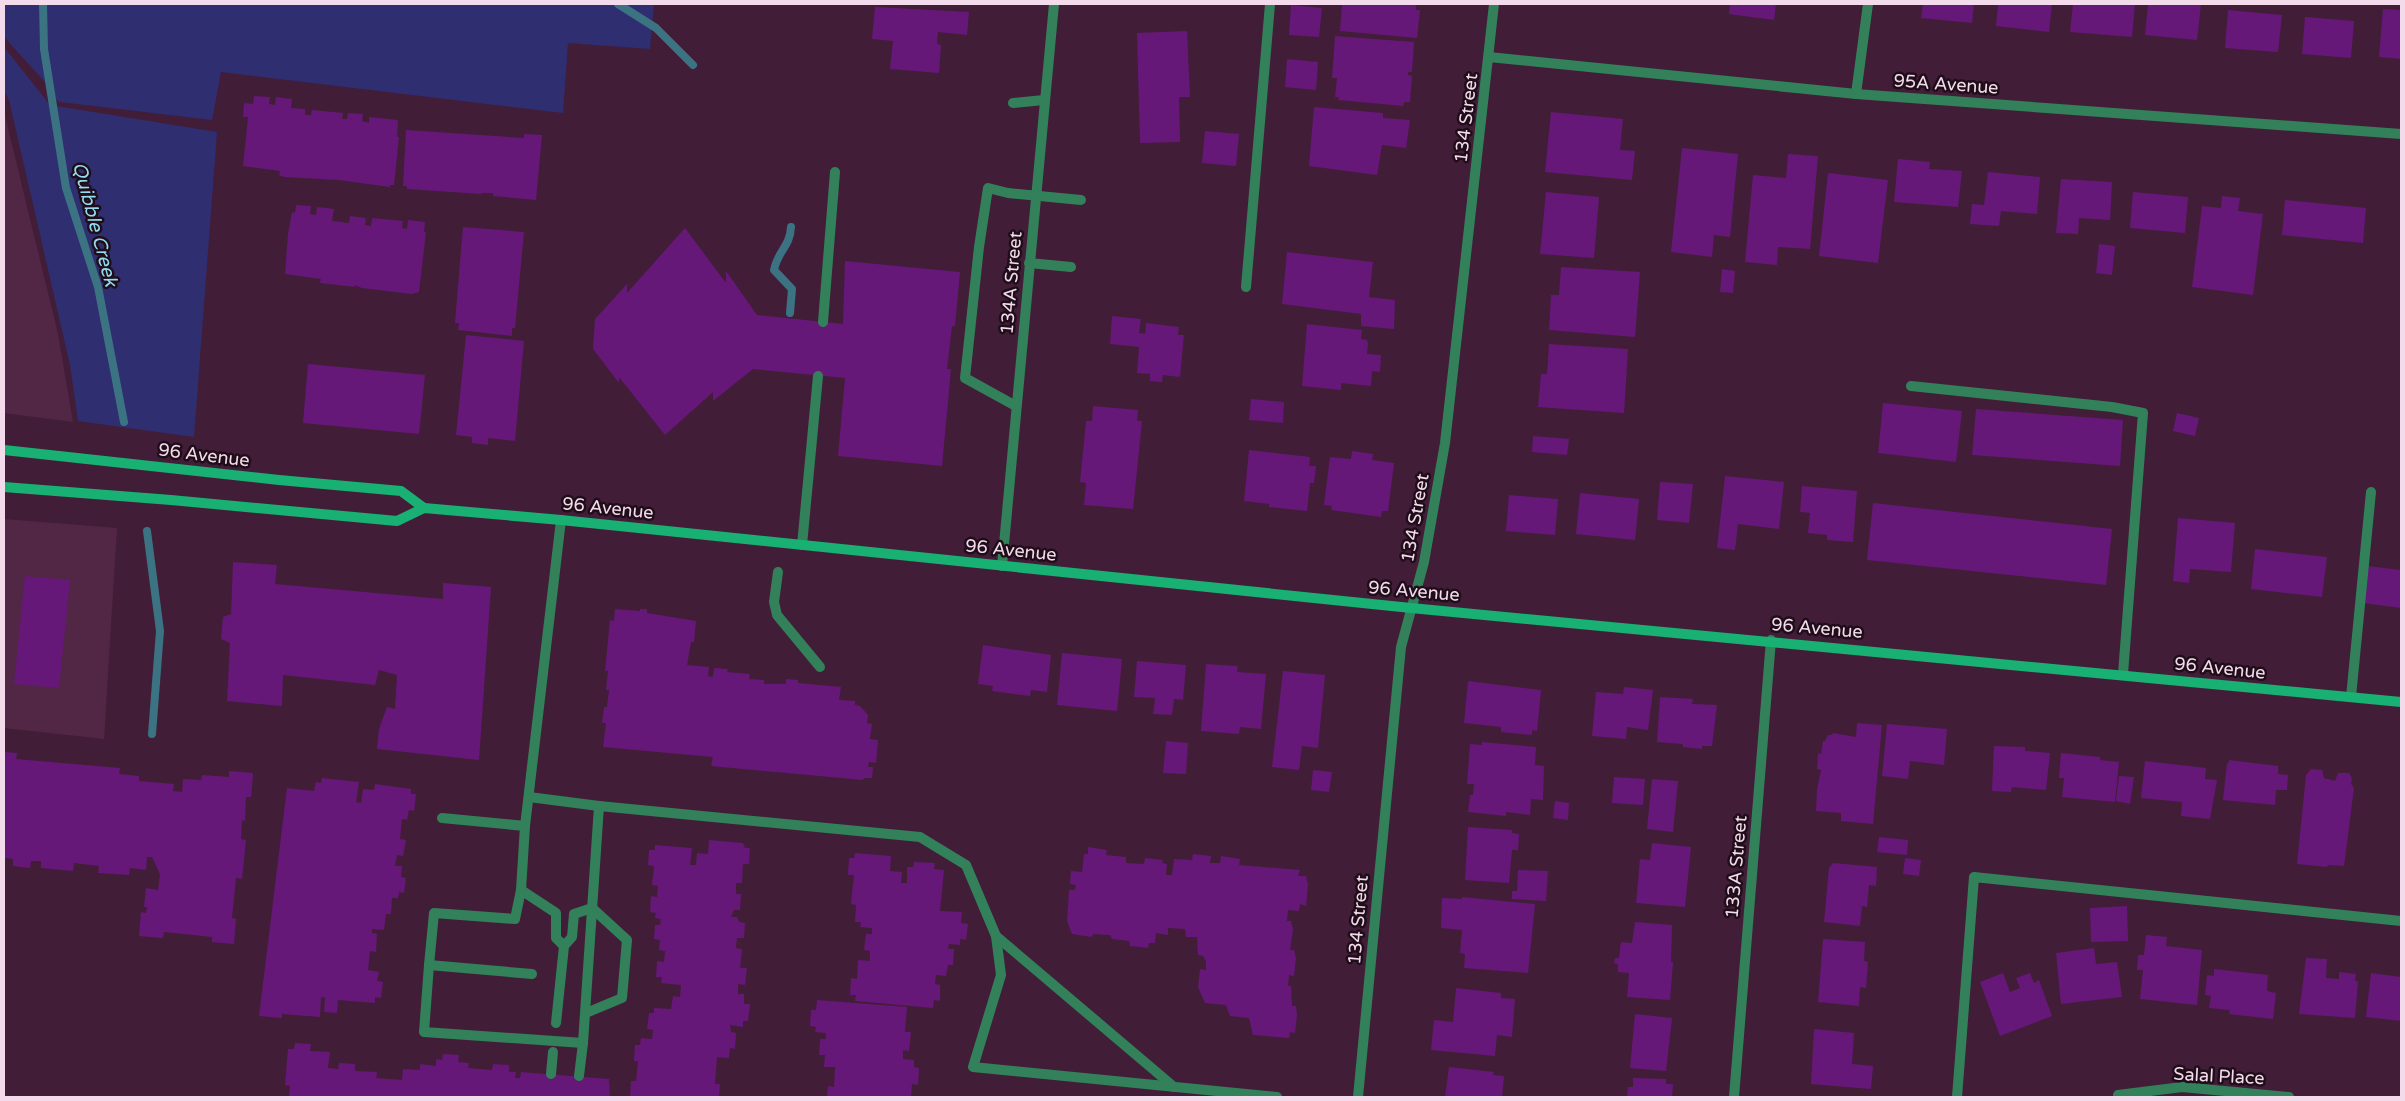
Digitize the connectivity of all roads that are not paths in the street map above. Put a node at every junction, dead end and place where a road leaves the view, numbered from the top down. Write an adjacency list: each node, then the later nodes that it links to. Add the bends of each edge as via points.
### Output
1 (1054, 4): 7 (street, 134A Street)
2 (1270, 4): 15 (street)
3 (1494, 4): 5 (street, 134 Street)
4 (1868, 4): 6 (street)
5 (1489, 57): 6 (street, 95A Avenue); 28 (street, 134 Street, via 1445,443 1424,562)
6 (1856, 94): 9 (street, 95A Avenue)
7 (1044, 100): 8 (street); 11 (street, 134A Street)
8 (1013, 103)
9 (2401, 134)
10 (835, 172): 16 (street)
11 (1035, 195): 12 (street); 13 (street, 134A Street); 19 (street, via 988,188 965,378)
12 (1081, 200)
13 (1029, 264): 14 (street); 19 (street, 134A Street)
14 (1071, 267)
15 (1246, 287)
16 (823, 322)
17 (818, 376): 25 (street)
18 (1911, 386): 31 (street, via 2112,406 2143,413)
19 (1016, 406): 26 (street, 134A Street)
20 (4, 450): 23 (main road, 96 Avenue, via 401,491)
21 (4, 487): 23 (main road, 96 Avenue, via 396,521)
22 (2371, 492): 32 (street)
23 (424, 508): 24 (main road, 96 Avenue)
24 (561, 520): 25 (main road, 96 Avenue); 34 (street)
25 (802, 545): 26 (main road, 96 Avenue)
26 (1002, 566): 28 (main road, 96 Avenue)
27 (778, 572): 30 (street, via 774,602 777,615)
28 (1411, 608): 29 (main road, 96 Avenue); 54 (street, 134 Street, via 1401,647)
29 (1771, 640): 31 (main road, 96 Avenue); 55 (street, 133A Street)
30 (820, 667)
31 (2122, 674): 32 (main road, 96 Avenue)
32 (2351, 697): 33 (main road, 96 Avenue)
33 (2401, 702)
34 (529, 797): 35 (street); 37 (street)
35 (599, 806): 39 (street); 41 (street, via 920,837 966,865)
36 (442, 818): 37 (street)
37 (525, 826): 38 (street)
38 (521, 890): 42 (street, via 556,913 556,938); 43 (street, via 515,919 434,913)
39 (592, 908): 42 (street, via 574,914 572,936); 45 (street); 45 (street, via 627,940 622,998)
40 (2401, 921): 56 (street, via 1974,877)
41 (996, 936): 51 (street); 51 (street, via 1002,975 973,1067)
42 (564, 946): 46 (street)
43 (429, 965): 44 (street); 47 (street, via 424,1032)
44 (532, 974)
45 (586, 1013): 47 (street)
46 (556, 1023)
47 (583, 1044): 50 (street)
48 (553, 1052): 49 (street)
49 (551, 1074)
50 (579, 1076)
51 (1174, 1087): 53 (street)
52 (2118, 1095): 57 (street, Salal Place, via 2182,1087)
53 (1278, 1097)
54 (1358, 1097)
55 (1734, 1097)
56 (1957, 1097)
57 (2288, 1097)

